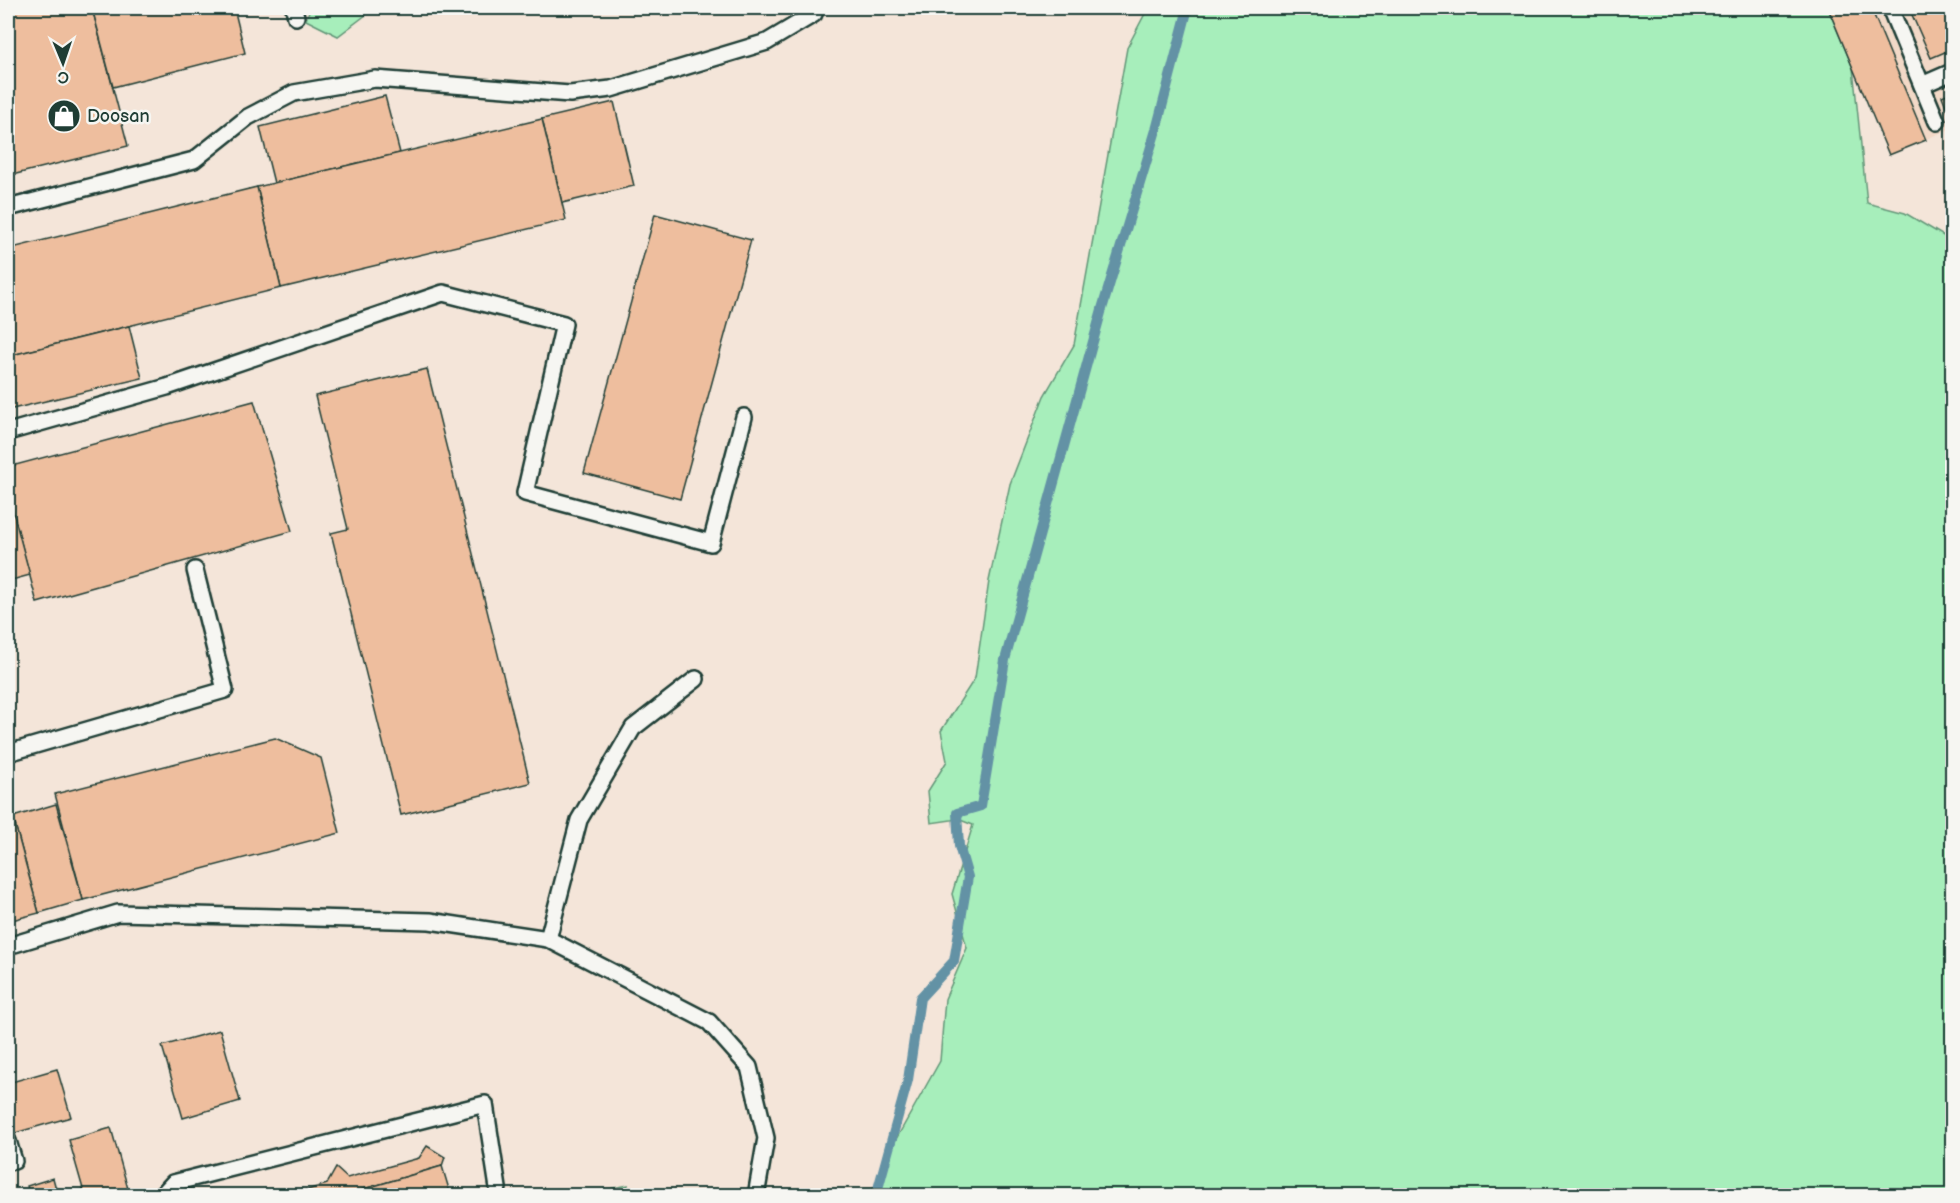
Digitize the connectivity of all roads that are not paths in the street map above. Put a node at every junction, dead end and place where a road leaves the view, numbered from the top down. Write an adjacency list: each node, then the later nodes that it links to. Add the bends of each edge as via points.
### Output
1 (1890, 8): 4 (lane)
2 (814, 14): 6 (lane, via 767,42 611,89 570,94 375,79 294,93 248,117 194,160)
3 (1953, 72): 4 (lane)
4 (1922, 85): 5 (lane)
5 (1937, 122)
6 (8, 207)
7 (744, 417): 8 (lane, via 711,543 525,493 564,324 443,293 167,387)
8 (8, 432)
9 (195, 570): 11 (lane, via 225,690)
10 (696, 679): 12 (lane, via 633,728 579,820)
11 (8, 753)
12 (548, 939): 13 (lane, via 430,921 118,913); 18 (lane, via 709,1022 748,1067 766,1138)
13 (8, 946)
14 (8, 1142): 15 (lane, via 14,1161)
15 (8, 1162)
16 (498, 1188): 17 (lane, via 485,1104 173,1183)
17 (161, 1196)
18 (756, 1196)

